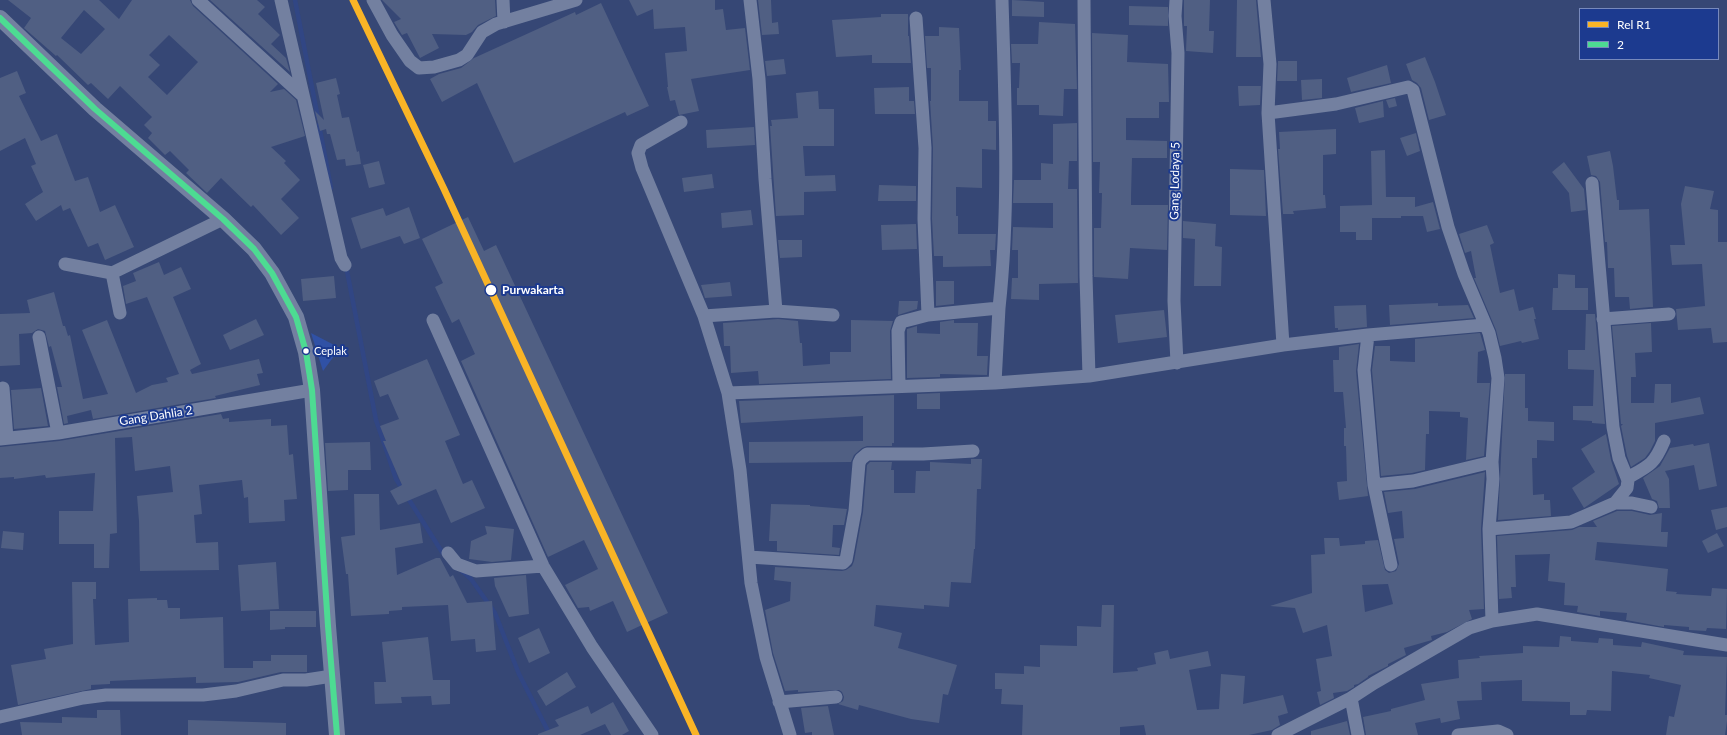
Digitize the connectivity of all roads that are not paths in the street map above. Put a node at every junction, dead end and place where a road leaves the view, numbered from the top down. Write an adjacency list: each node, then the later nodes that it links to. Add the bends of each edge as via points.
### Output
1 (198, 0): 14 (street)
2 (281, 0): 14 (street)
3 (373, 0): 13 (street, via 392,35 410,61 419,68 459,60 467,55 482,32)
4 (503, 0): 13 (street)
5 (576, 0): 13 (street)
6 (750, 0): 23 (street, via 759,79)
7 (1002, 0): 22 (street, via 1005,226)
8 (1084, 0): 36 (street)
9 (1176, 0): 35 (street, Gang Lodaya 5, via 1178,52 1174,301)
10 (1264, 0): 15 (street, via 1270,64)
11 (0, 18): 18 (street, via 95,109)
12 (916, 18): 27 (street, via 925,148 924,219)
13 (504, 22)
14 (302, 95): 20 (street, via 341,258)
15 (1268, 113): 31 (street, via 1336,104 1408,87 1413,90 1448,227); 34 (street)
16 (680, 122): 28 (street, via 641,144 638,153)
17 (1592, 183): 29 (street)
18 (223, 219): 21 (street); 40 (street, via 254,249 286,296 296,317 306,352)
19 (65, 264): 21 (street)
20 (345, 265)
21 (112, 273): 24 (street)
22 (999, 308): 27 (street); 37 (street)
23 (776, 310): 26 (street); 28 (street)
24 (120, 313)
25 (1669, 314): 29 (street)
26 (833, 315)
27 (928, 315): 38 (street, via 900,322)
28 (704, 316): 41 (street)
29 (1603, 318): 47 (street, via 1613,427 1619,458)
30 (433, 320): 55 (street)
31 (1485, 325): 32 (street); 46 (street, via 1498,378)
32 (1368, 335): 34 (street); 48 (street, via 1364,370)
33 (40, 337): 42 (street)
34 (1283, 345): 35 (street)
35 (1177, 362): 36 (street)
36 (1089, 376): 37 (street)
37 (995, 383): 38 (street)
38 (899, 386): 41 (street)
39 (2, 388): 43 (street)
40 (312, 390): 42 (street, Gang Dahlia 2); 58 (street)
41 (728, 393): 53 (street, via 740,470)
42 (58, 433): 43 (street, Gang Dahlia 2)
43 (3, 438)
44 (1664, 442): 47 (street, via 1656,458)
45 (973, 451): 53 (street, via 864,456 859,463 852,531 846,560 843,563)
46 (1492, 462): 48 (street, via 1413,481); 51 (street)
47 (1627, 478): 49 (street, via 1627,488)
48 (1374, 485): 54 (street)
49 (1614, 503): 50 (street, via 1632,503); 51 (street, via 1571,522)
50 (1651, 508)
51 (1489, 529): 56 (street)
52 (448, 554): 55 (street, via 456,564 476,571)
53 (749, 556): 61 (street, via 751,583 766,657)
54 (1391, 565)
55 (543, 566): 64 (street, via 592,647)
56 (1492, 621): 57 (street, via 1537,614); 60 (street, via 1470,628)
57 (1727, 645)
58 (332, 676): 62 (street, via 283,680 236,691 203,695 106,695); 63 (street)
59 (836, 697): 61 (street)
60 (1351, 698): 66 (street); 67 (street)
61 (779, 702): 65 (street)
62 (0, 717)
63 (337, 735)
64 (652, 735)
65 (790, 735)
66 (1278, 735)
67 (1358, 735)
68 (1458, 735): 69 (street, via 1498,731)
69 (1507, 735)

